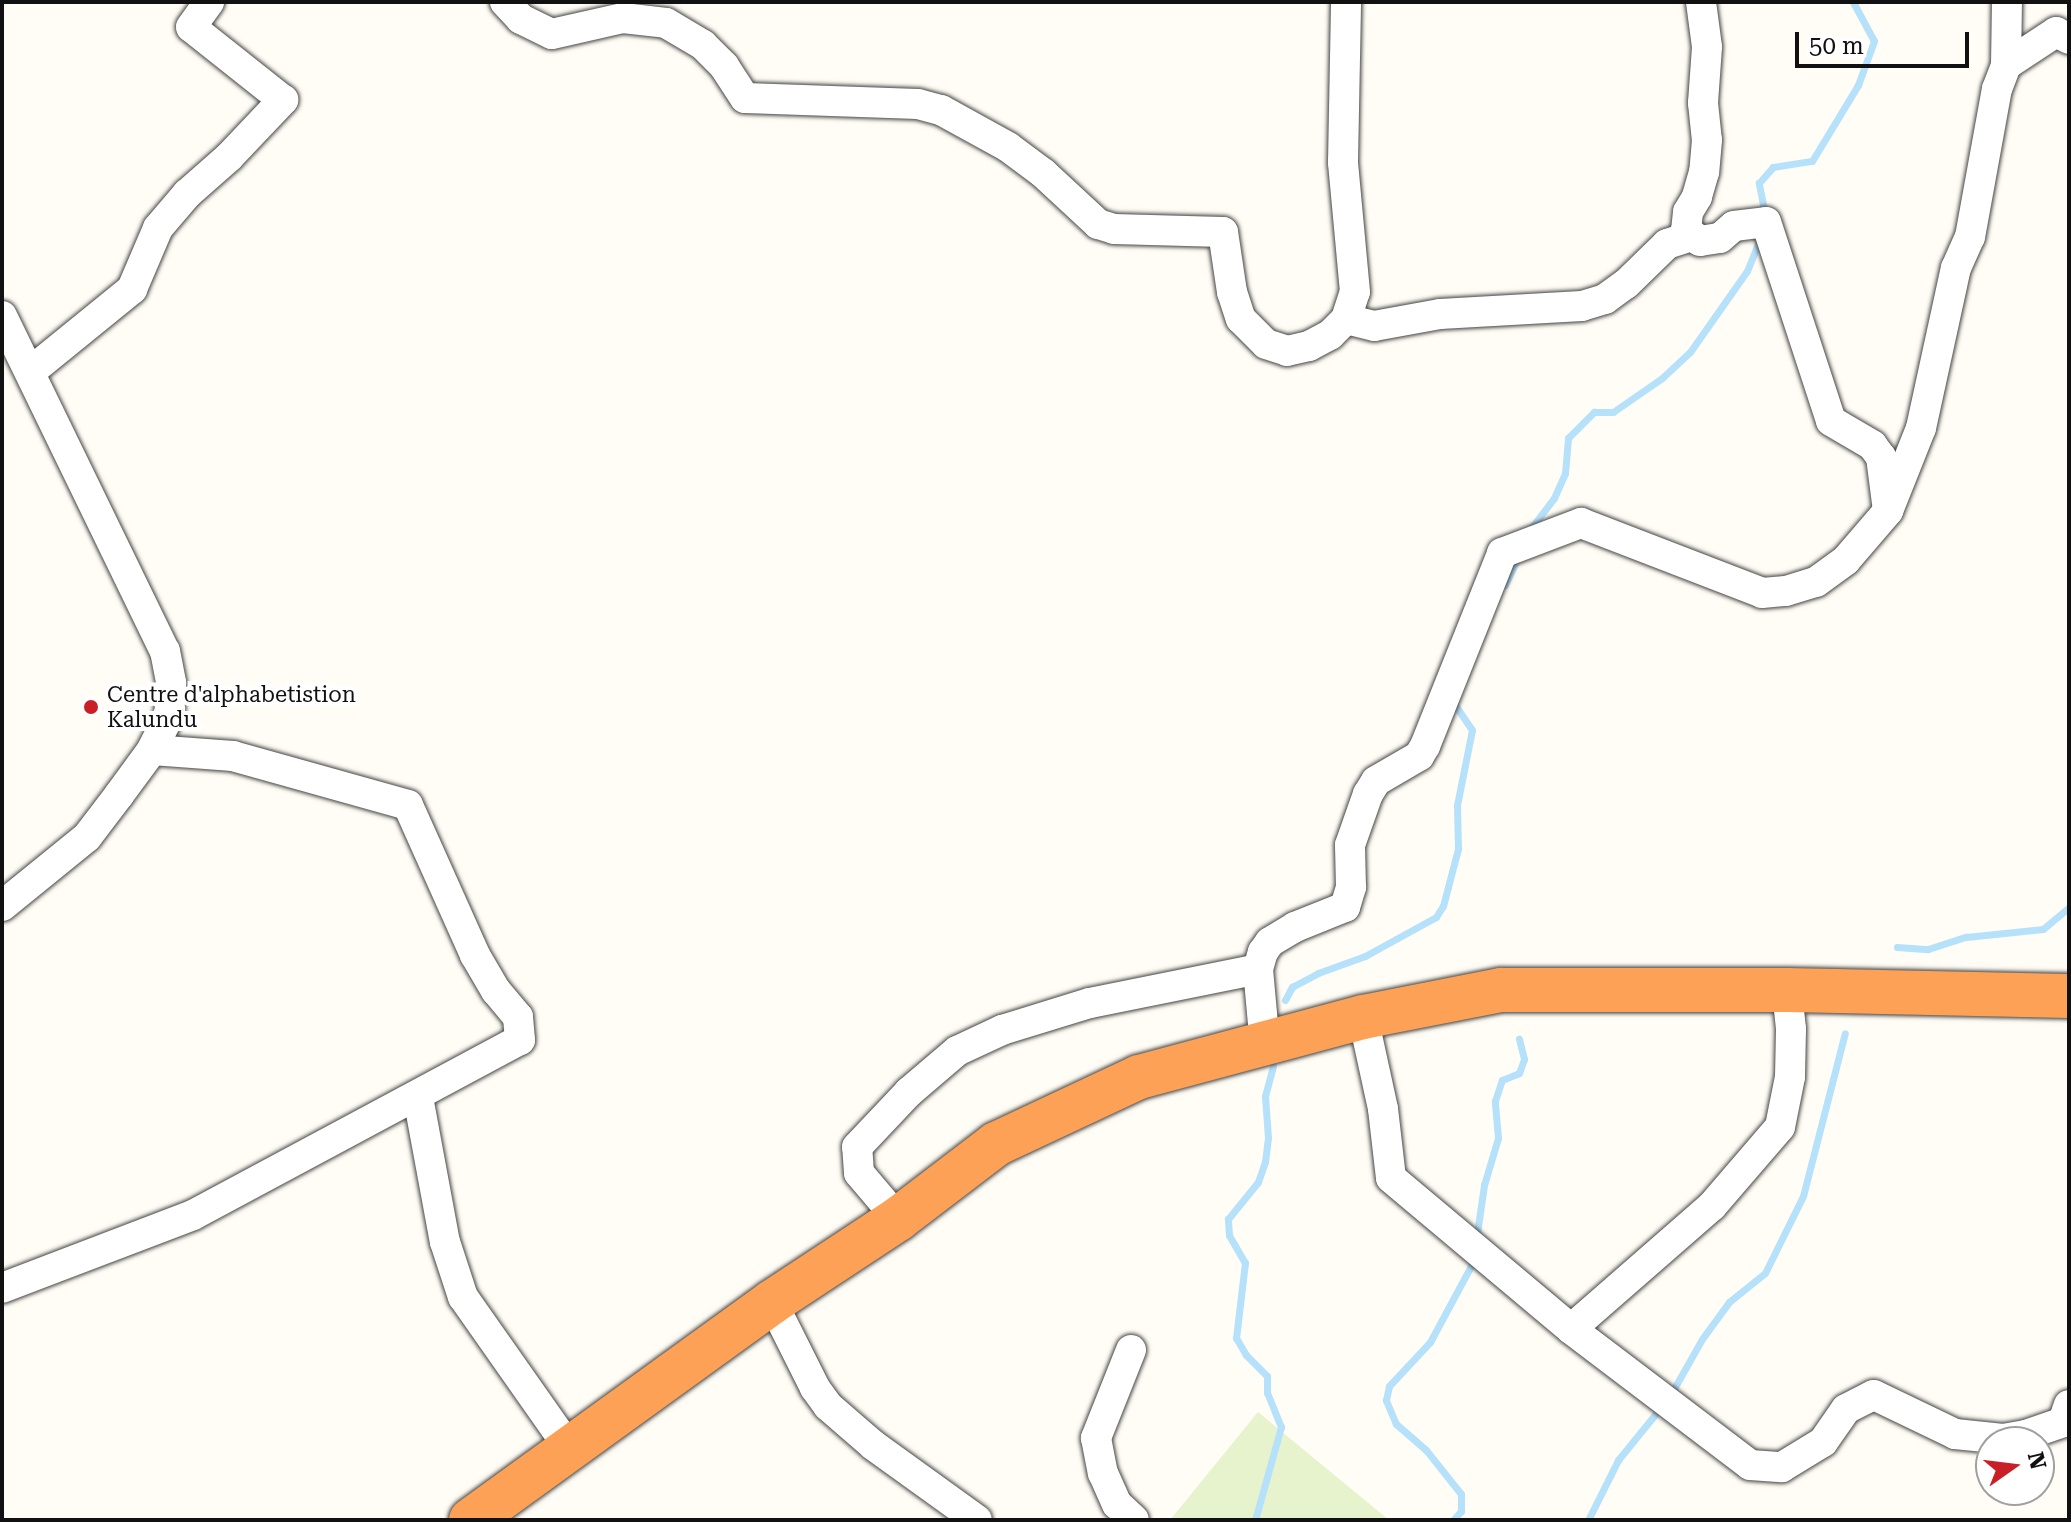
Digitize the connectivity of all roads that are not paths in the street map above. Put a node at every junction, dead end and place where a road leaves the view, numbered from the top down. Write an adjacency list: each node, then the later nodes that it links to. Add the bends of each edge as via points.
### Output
1 (209, 2): 11 (street, via 191,27 283,100 158,228 132,289)
2 (505, 2): 10 (street, via 521,19 552,34 623,18 666,23 703,45 745,98 918,104 941,110 1008,147 1098,224 1131,232 1223,232 1241,319 1266,344 1287,351 1309,346)
3 (1346, 2): 10 (street, via 1343,162 1355,292)
4 (1701, 2): 8 (street, via 1707,47 1707,140 1704,172 1688,212 1686,230)
5 (2007, 2): 7 (street)
6 (2065, 30): 7 (street)
7 (2006, 65): 12 (street, via 1970,237 1956,268 1921,428)
8 (1691, 236): 10 (street, via 1667,244 1605,299 1582,306 1470,311 1374,326); 12 (street, via 1700,241 1720,238 1734,226 1766,222 1831,421 1872,445 1881,457)
9 (2, 316): 11 (street)
10 (1346, 319)
11 (30, 372): 13 (street, via 165,651 171,683 169,716)
12 (1888, 511): 15 (street, via 1846,560 1816,582 1786,591 1762,593 1581,523 1502,553 1425,746 1419,756 1376,781 1368,794 1350,845 1351,887 1345,907 1270,942)
13 (152, 750): 14 (street, via 87,837); 20 (street, via 233,756 408,805 475,955 518,1017 520,1040)
14 (2, 906)
15 (1258, 969): 19 (street); 21 (street, via 1090,1003 1002,1030 957,1051 857,1147 859,1173)
16 (1787, 990): 17 (highway); 18 (highway, via 1501,990); 24 (street, via 1790,1077 1780,1127 1712,1206)
17 (2069, 996)
18 (1363, 1017): 19 (highway); 24 (street, via 1391,1178)
19 (1265, 1046): 21 (highway, via 1139,1077 1077,1104 996,1144)
20 (418, 1097): 22 (street, via 291,1159 193,1215); 27 (street, via 445,1242 463,1297)
21 (898, 1219): 23 (highway)
22 (2, 1288)
23 (772, 1302): 27 (highway); 29 (street, via 828,1406)
24 (1571, 1329): 26 (street, via 1750,1465 1782,1467 1823,1442 1846,1409 1874,1395 1955,1434 2003,1439 2063,1422)
25 (1131, 1350): 30 (street, via 1096,1438 1117,1504)
26 (2069, 1405)
27 (570, 1449): 28 (highway)
28 (471, 1520)
29 (977, 1520)
30 (1134, 1520)

